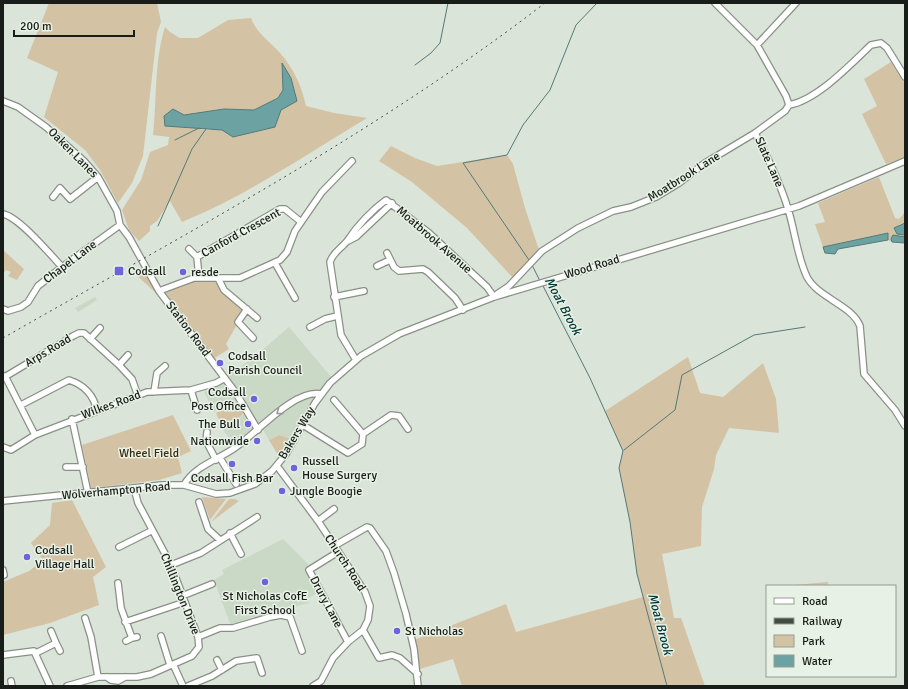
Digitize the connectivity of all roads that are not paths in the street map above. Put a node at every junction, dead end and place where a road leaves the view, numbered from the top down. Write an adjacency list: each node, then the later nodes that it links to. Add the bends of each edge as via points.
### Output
1 (715, 3): 3 (street)
2 (796, 3): 3 (street)
3 (756, 45): 6 (street)
4 (905, 78): 6 (street, via 887,48 881,43 871,45 837,78 797,104)
5 (3, 101): 10 (street, Oaken Lanes, via 46,127)
6 (789, 105): 7 (street, Slate Lane, via 785,111)
7 (755, 133): 12 (street, Slate Lane, via 776,173); 28 (street, Moatbrook Lane, via 656,197 632,207 613,210 578,228 542,251 509,286)
8 (352, 161): 14 (street, via 322,192)
9 (905, 161): 12 (street, Wood Road)
10 (98, 177): 11 (street, via 70,199 60,188); 15 (street, Oaken Lanes, via 117,211)
11 (53, 198)
12 (789, 210): 28 (street, Wood Road); 55 (street, Slate Lane, via 807,276 812,284 858,319 864,374 895,410)
13 (3, 214): 21 (street, via 16,221 40,242)
14 (301, 222): 18 (street, Canford Crescent, via 285,209 280,209); 20 (street, via 287,252)
15 (120, 225): 21 (street, Chapel Lane); 25 (street, Station Road)
16 (189, 249): 18 (street)
17 (387, 253): 19 (street)
18 (197, 257): 23 (street, Canford Crescent)
19 (390, 260): 22 (street); 32 (street, via 400,271 423,269 428,272 455,298)
20 (275, 263): 24 (street, via 240,278); 29 (street)
21 (62, 266): 31 (street, Chapel Lane, via 38,286 21,308)
22 (378, 266)
23 (199, 278): 24 (street); 25 (street, via 186,279)
24 (218, 278): 30 (street, via 224,290)
25 (159, 291): 44 (street, Station Road)
26 (364, 291): 27 (street)
27 (334, 296): 28 (street, Moatbrook Avenue, via 330,262 333,255 348,241 350,234 388,200 477,277); 33 (street, Moatbrook Avenue)
28 (494, 297): 32 (street, Wood Road)
29 (295, 298)
30 (247, 309): 34 (street); 37 (street, via 238,322)
31 (3, 310)
32 (463, 310): 40 (street, Wood Road, via 391,338)
33 (337, 316): 35 (street); 40 (street, Moatbrook Avenue, via 342,339)
34 (257, 318)
35 (310, 327)
36 (100, 328): 38 (street)
37 (253, 338)
38 (90, 339): 41 (street, Arps Road); 43 (street, Arps Road, via 84,333 79,333)
39 (128, 355): 41 (street)
40 (356, 360): 47 (street, Wood Road, via 334,378)
41 (119, 365): 48 (street, Arps Road, via 132,379)
42 (166, 366): 46 (street, via 157,373)
43 (4, 377): 50 (street)
44 (226, 378): 45 (street, Wilkes Road, via 216,384); 57 (street, Station Road)
45 (190, 390): 46 (street, Wilkes Road); 51 (street)
46 (154, 392): 48 (street, Wilkes Road)
47 (321, 394): 54 (street, Bakers Way); 57 (street, one-way to 57, via 310,394 283,408)
48 (138, 396): 52 (street, Wilkes Road)
49 (334, 400): 59 (street)
50 (21, 405): 52 (street, via 69,380 87,389); 60 (street)
51 (197, 410)
52 (97, 411): 53 (street, Wilkes Road)
53 (72, 419): 60 (street, Wilkes Road); 65 (street)
54 (303, 425): 59 (street, via 348,453 362,444); 63 (street, Bakers Way, via 291,448)
55 (905, 426)
56 (408, 429): 59 (street, via 401,418 394,414)
57 (258, 430): 62 (street, Wolverhampton Road)
58 (208, 432): 62 (street, via 206,441)
59 (363, 434)
60 (35, 435): 61 (street, Wilkes Road, via 11,450)
61 (3, 448)
62 (218, 459): 66 (street); 67 (street, Wolverhampton Road, via 192,474)
63 (277, 466): 67 (street, Bakers Way, via 255,484 230,493 216,494); 74 (street, Church Road)
64 (66, 467): 65 (street)
65 (83, 467): 69 (street)
66 (236, 484)
67 (184, 485): 68 (street, Wolverhampton Road)
68 (134, 488): 69 (street, Wolverhampton Road); 75 (street, Chillington Drive, via 138,503)
69 (88, 492): 70 (street, Wolverhampton Road)
70 (3, 501)
71 (199, 502): 77 (street, via 208,529)
72 (334, 509): 74 (street)
73 (257, 517): 76 (street)
74 (318, 521): 78 (street, Church Road)
75 (152, 531): 79 (street); 82 (street, Chillington Drive)
76 (230, 533): 77 (street); 81 (street)
77 (220, 540): 82 (street, via 201,553)
78 (334, 546): 80 (street, Church Road); 104 (street, via 367,527 386,551 406,614)
79 (119, 547)
80 (338, 552): 89 (street, Church Road, via 365,592 370,606); 94 (street, Drury Lane, via 309,570)
81 (241, 554)
82 (171, 565): 85 (street, Chillington Drive)
83 (212, 584): 85 (street)
84 (117, 586): 88 (street)
85 (182, 596): 86 (street, Chillington Drive)
86 (184, 602): 88 (street); 92 (street, Chillington Drive)
87 (85, 618): 105 (street)
88 (125, 622): 93 (street)
89 (363, 630): 94 (street); 104 (street, via 379,658 392,655 400,658)
90 (51, 631): 95 (street)
91 (161, 636): 101 (street)
92 (198, 637): 97 (street, via 220,628 234,628 265,618 285,615 293,621); 101 (street, Chillington Drive, via 196,653)
93 (132, 639)
94 (348, 642): 110 (street, via 333,658 321,682)
95 (56, 643): 96 (street); 98 (street)
96 (60, 651)
97 (302, 651)
98 (36, 653): 99 (street, via 30,650); 106 (street)
99 (3, 655)
100 (217, 660): 102 (street)
101 (172, 665): 105 (street, Chillington Drive, via 144,676); 108 (street)
102 (222, 670): 103 (street, via 236,661 257,658); 109 (street)
103 (262, 673)
104 (418, 674): 111 (street)
105 (98, 677): 107 (street, Chillington Drive)
106 (50, 686)
107 (67, 686)
108 (183, 686)
109 (188, 686)
110 (314, 686)
111 (418, 686)

